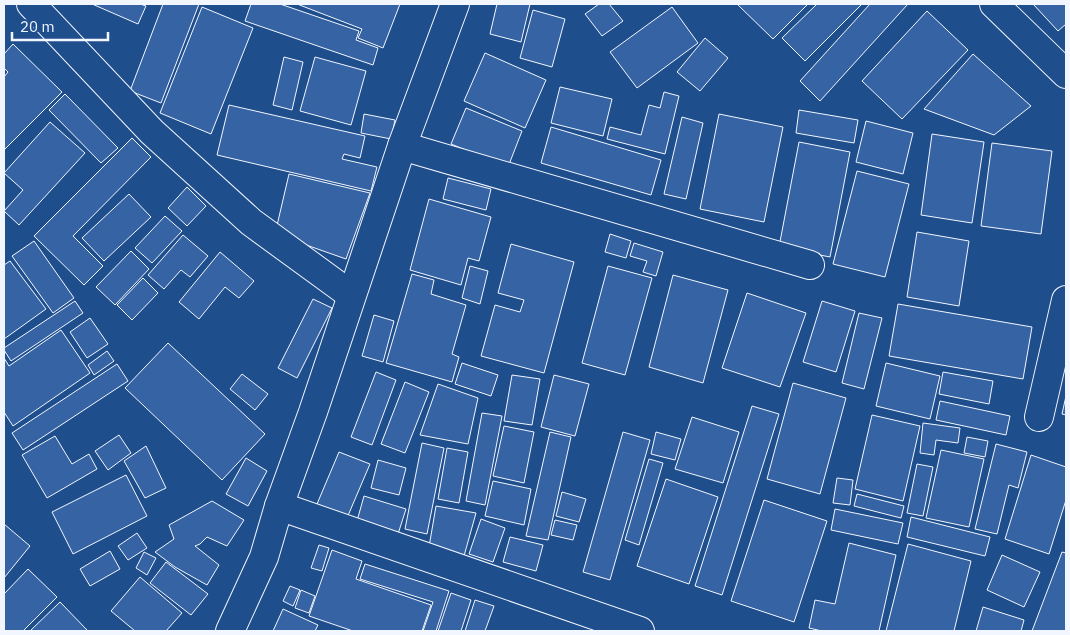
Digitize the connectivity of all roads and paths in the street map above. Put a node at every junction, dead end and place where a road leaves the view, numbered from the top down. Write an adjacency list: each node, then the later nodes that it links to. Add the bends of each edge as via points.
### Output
1 (31, 4): 7 (street, via 152,132 250,222)
2 (454, 4): 5 (street)
3 (994, 4): 4 (street)
4 (1066, 74)
5 (402, 146): 6 (street); 7 (street)
6 (810, 265)
7 (351, 295): 10 (street)
8 (1066, 300): 9 (street)
9 (1039, 417)
10 (278, 506): 11 (street, via 264,557); 12 (street)
11 (230, 631)
12 (640, 631)

